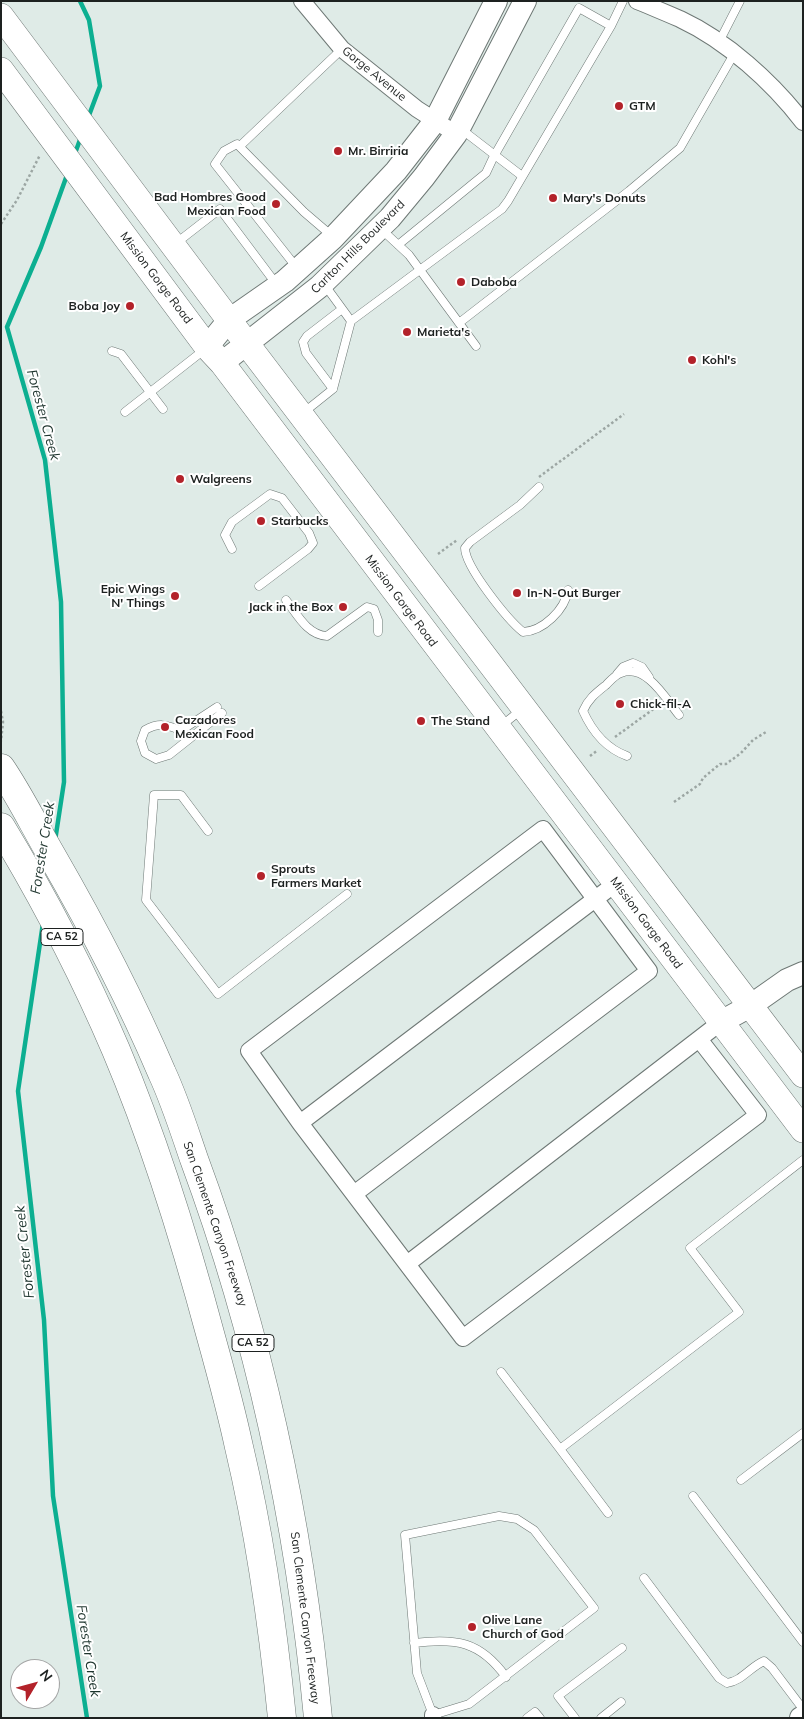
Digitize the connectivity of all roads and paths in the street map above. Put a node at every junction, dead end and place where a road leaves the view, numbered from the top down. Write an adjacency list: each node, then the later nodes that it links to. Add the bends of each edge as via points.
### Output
1 (302, 1): 10 (street, Gorge Avenue)
2 (496, 1): 13 (main road, Carlton Hills Boulevard)
3 (525, 1): 15 (main road, Carlton Hills Boulevard)
4 (623, 1): 8 (lane)
5 (740, 1): 9 (lane)
6 (642, 2): 9 (street)
7 (1, 16): 24 (main road)
8 (611, 26): 18 (lane, via 579,8); 19 (lane)
9 (719, 42): 11 (street)
10 (342, 49): 13 (street, Gorge Avenue); 17 (lane)
11 (734, 54): 14 (street, via 757,72); 32 (lane, via 680,148)
12 (1, 70): 16 (main road, Mission Gorge Road)
13 (435, 121): 15 (street, Gorge Avenue); 22 (main road, Carlton Hills Boulevard, via 396,171)
14 (803, 122)
15 (458, 131): 18 (lane); 21 (main road, Carlton Hills Boulevard)
16 (45, 145): 20 (path); 36 (main road, Mission Gorge Road, via 134,247)
17 (240, 146): 22 (lane); 25 (lane, via 238,144 224,151 215,164)
18 (495, 156): 19 (lane); 23 (lane, via 486,173)
19 (522, 176): 26 (lane, via 502,209)
20 (1, 224)
21 (380, 228): 23 (lane); 27 (main road, Carlton Hills Boulevard)
22 (333, 238): 25 (main road, Carlton Hills Boulevard)
23 (398, 245): 26 (lane)
24 (174, 246): 28 (lane, via 220,210); 30 (main road)
25 (298, 269): 28 (main road, Carlton Hills Boulevard)
26 (420, 270): 31 (lane); 32 (lane)
27 (323, 283): 29 (lane); 33 (main road, Carlton Hills Boulevard)
28 (278, 286): 30 (main road, Carlton Hills Boulevard)
29 (342, 309): 31 (lane); 37 (lane, via 307,336 304,342 306,353)
30 (230, 320): 33 (main road); 36 (main road, Carlton Hills Boulevard)
31 (351, 321): 37 (lane)
32 (459, 322): 34 (lane)
33 (247, 344): 36 (main road, Carlton Hills Boulevard); 41 (main road)
34 (476, 346)
35 (112, 351): 38 (lane, via 121,354)
36 (215, 355): 38 (lane); 53 (main road, Mission Gorge Road)
37 (333, 390): 41 (lane)
38 (150, 392): 39 (lane); 40 (lane)
39 (162, 409)
40 (125, 412)
41 (301, 414): 49 (main road)
42 (539, 487): 45 (lane, via 470,542 465,548 466,556 479,579 523,632 533,632 555,616)
43 (232, 549): 44 (lane, via 225,535 232,522 270,494 282,498 309,533 313,543)
44 (259, 586)
45 (568, 590)
46 (286, 600): 47 (lane, via 307,628 318,636 327,636 367,607 374,609)
47 (378, 632)
48 (667, 699): 52 (lane); 56 (path); 56 (lane, via 642,667 633,663 623,667 587,701 583,710 589,724)
49 (524, 708): 53 (lane); 67 (main road)
50 (219, 710): 50 (lane, via 169,755 156,759 145,753 141,741 145,730 156,724 179,730)
51 (1, 711): 55 (path)
52 (680, 715)
53 (497, 728): 63 (main road, Mission Gorge Road)
54 (766, 732): 60 (path)
55 (1, 741)
56 (606, 744): 57 (path); 58 (lane)
57 (590, 756)
58 (627, 756)
59 (1, 768): 89 (highway, San Clemente Canyon Freeway / CA 52, via 123,986 164,1076 215,1215 246,1316 285,1480 301,1570)
60 (674, 802)
61 (1, 827): 91 (highway, CA 52, via 67,946 116,1050 190,1258 240,1447 271,1627)
62 (208, 831): 64 (lane, via 182,795 154,795 146,900 218,994)
63 (615, 884): 65 (street); 68 (main road, Mission Gorge Road)
64 (347, 894)
65 (594, 898): 71 (street); 71 (street, via 543,829 249,1051); 74 (street, via 649,971)
66 (803, 973): 67 (main road, via 786,980)
67 (750, 1006): 68 (main road); 70 (main road)
68 (721, 1022): 69 (street); 72 (main road, Mission Gorge Road)
69 (699, 1039): 75 (street); 75 (street, via 758,1116 463,1338)
70 (803, 1075)
71 (300, 1123): 74 (street)
72 (803, 1130)
73 (803, 1160): 78 (lane, via 690,1248 739,1312)
74 (354, 1194): 75 (street)
75 (407, 1264)
76 (501, 1372): 78 (lane)
77 (803, 1433): 79 (lane)
78 (560, 1450): 81 (lane)
79 (741, 1480)
80 (693, 1496): 83 (lane)
81 (608, 1513)
82 (644, 1578): 88 (lane, via 719,1678 727,1683 734,1682 764,1661)
83 (803, 1642)
84 (414, 1643): 86 (lane, via 447,1640 468,1645 494,1662); 86 (lane, via 404,1535 499,1516 517,1519 534,1530 594,1608); 90 (lane, via 417,1673)
85 (622, 1648): 94 (lane, via 558,1696)
86 (506, 1677): 90 (lane, via 469,1704)
87 (621, 1702): 95 (lane)
88 (803, 1710)
89 (318, 1713)
90 (433, 1716)
91 (282, 1718)
92 (527, 1718): 93 (lane, via 535,1712)
93 (540, 1718)
94 (575, 1718)
95 (601, 1718)

